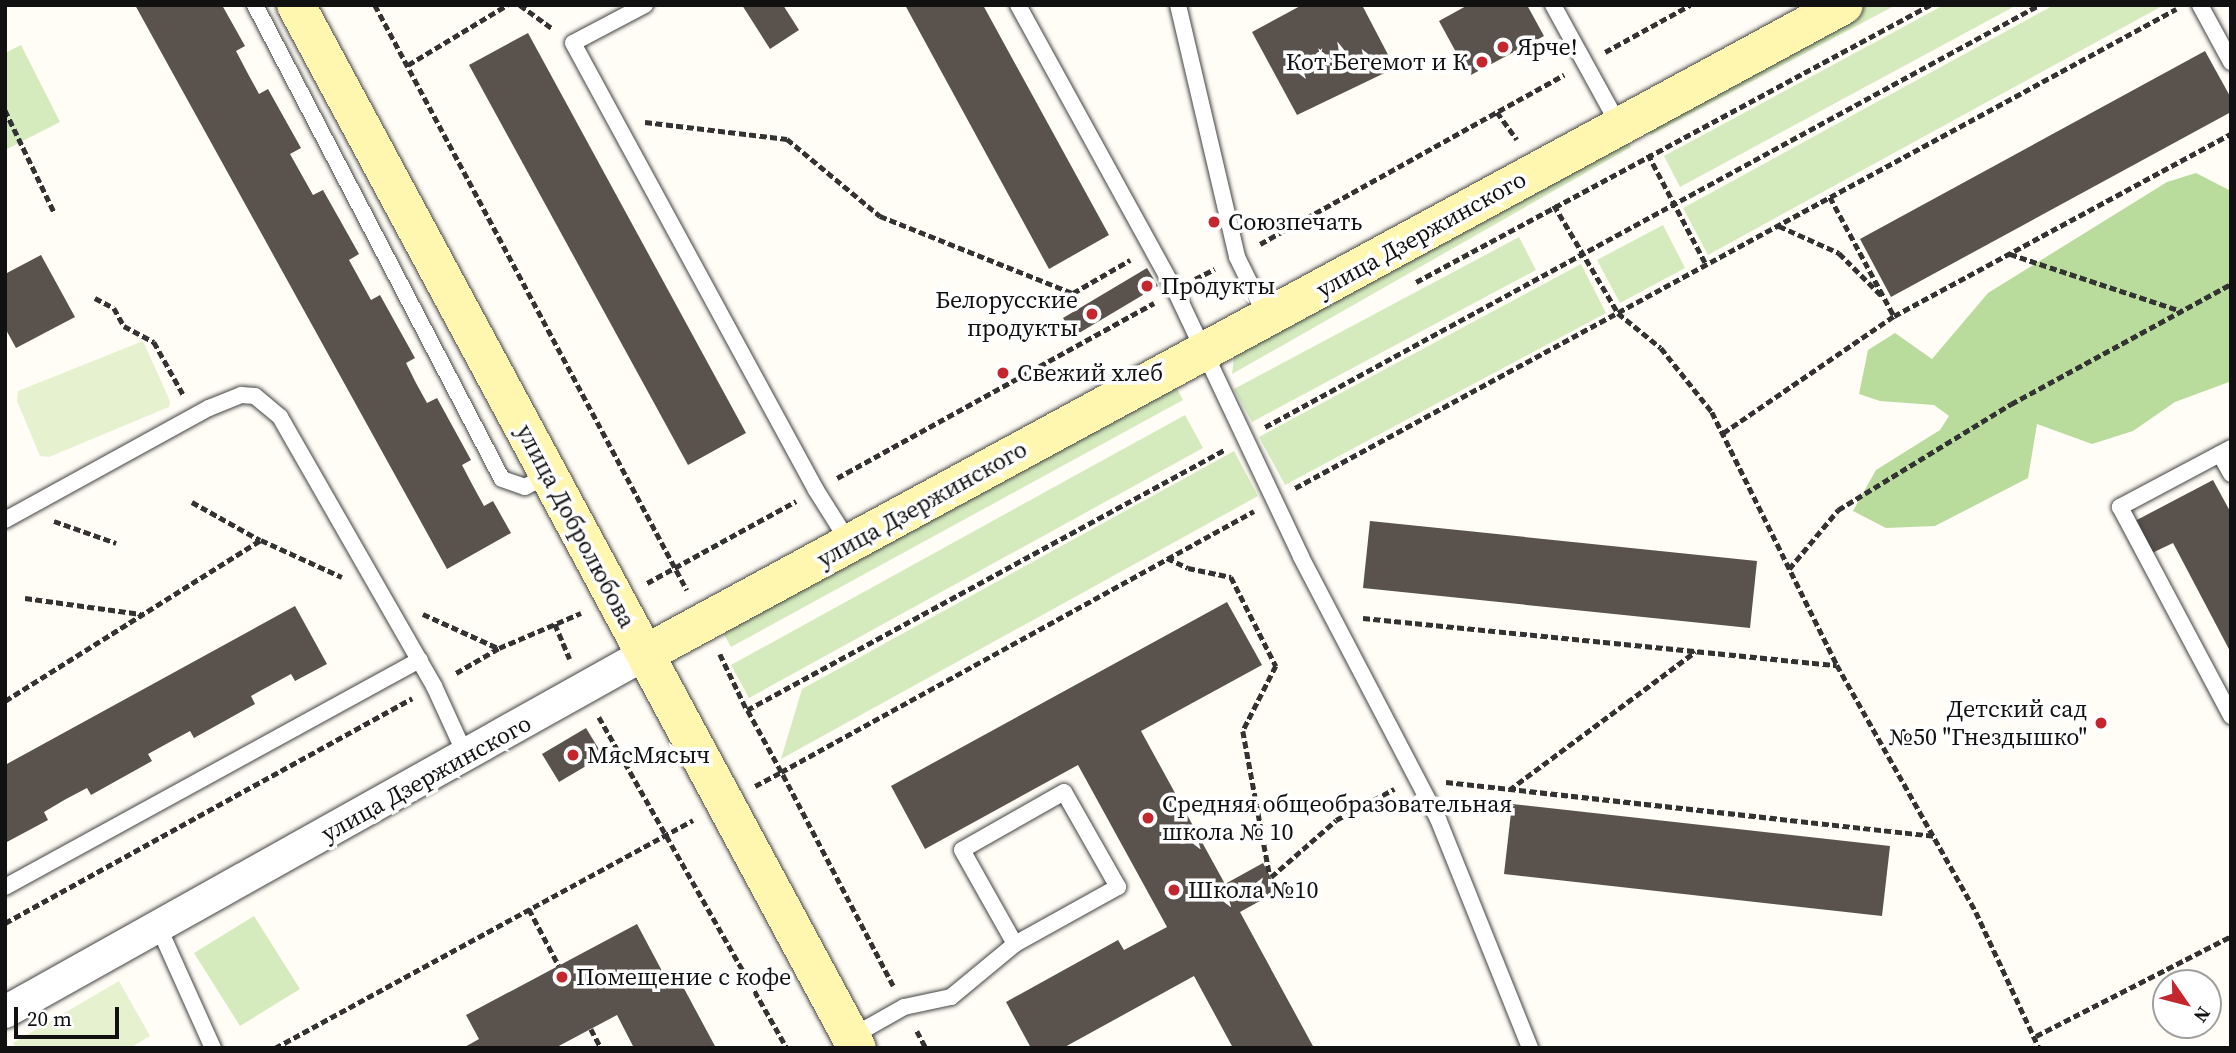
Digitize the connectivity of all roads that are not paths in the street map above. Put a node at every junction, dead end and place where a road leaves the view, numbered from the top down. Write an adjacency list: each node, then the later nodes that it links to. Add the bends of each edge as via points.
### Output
1 (255, 5): 14 (lane, via 502,479 525,487)
2 (296, 5): 14 (street, улица Добролюбова)
3 (645, 5): 17 (lane, via 573,43 809,478)
4 (1018, 5): 12 (lane, via 1152,247)
5 (1178, 5): 11 (lane, via 1237,257)
6 (1553, 5): 10 (lane)
7 (1844, 5): 10 (street, улица Дзержинского)
8 (2200, 5): 9 (lane)
9 (2231, 62)
10 (1619, 125): 11 (street, улица Дзержинского)
11 (1267, 318): 12 (street, улица Дзержинского)
12 (1202, 351): 17 (street, улица Дзержинского); 28 (lane, via 1418,779)
13 (2225, 451): 15 (lane); 20 (lane, via 2120,508)
14 (548, 474): 18 (street, улица Добролюбова)
15 (2231, 474)
16 (5, 520): 19 (lane, via 196,415 241,395 267,402 281,417)
17 (850, 544): 18 (street, улица Дзержинского)
18 (645, 654): 21 (street, улица Дзержинского); 26 (street, улица Добролюбова)
19 (420, 660): 21 (lane); 22 (lane)
20 (2231, 716)
21 (466, 756): 23 (street, улица Дзержинского)
22 (5, 887)
23 (159, 928): 25 (street, улица Дзержинского); 27 (lane)
24 (1016, 944): 24 (lane, via 1118,887 1065,792 962,850); 26 (lane, via 951,996 904,1007)
25 (5, 1012)
26 (854, 1042)
27 (213, 1048)
28 (1530, 1048)

